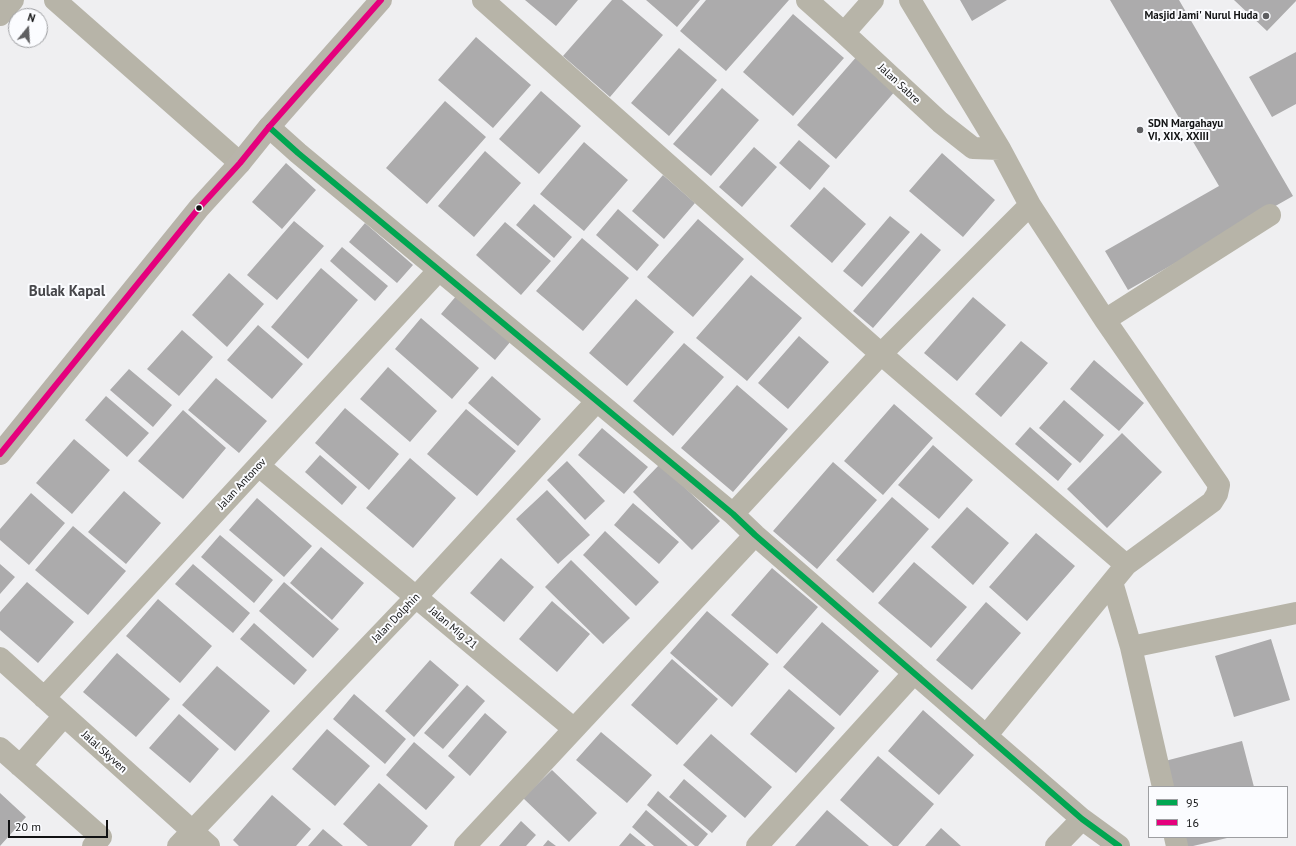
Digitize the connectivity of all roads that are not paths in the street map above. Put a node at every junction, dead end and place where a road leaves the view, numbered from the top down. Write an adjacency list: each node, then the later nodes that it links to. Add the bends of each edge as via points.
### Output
1 (13, 0): 8 (street)
2 (55, 0): 12 (street)
3 (381, 0): 10 (main road)
4 (484, 0): 17 (street)
5 (806, 0): 9 (street, Jalan Sabre)
6 (873, 0): 9 (street)
7 (910, 0): 11 (street)
8 (0, 15)
9 (844, 33): 11 (street, Jalan Sabre, via 940,122 973,148)
10 (269, 126): 12 (main road); 15 (street)
11 (1000, 150): 13 (street)
12 (240, 163): 19 (main road, via 199,208)
13 (1030, 205): 16 (street); 17 (street)
14 (1270, 215): 16 (street)
15 (439, 270): 18 (street); 20 (street, Jalan Antonov)
16 (1105, 320): 23 (street, via 1219,485 1212,502)
17 (881, 354): 21 (street); 23 (street)
18 (597, 401): 21 (street); 25 (street, Jalan Dolphin)
19 (0, 454)
20 (259, 466): 25 (street, Jalan Mig 21); 30 (street, Jalan Antonov)
21 (733, 514): 22 (street)
22 (756, 535): 29 (street); 32 (street)
23 (1126, 565): 24 (street)
24 (1112, 582): 27 (street); 33 (street)
25 (416, 597): 32 (street, Jalan Mig 21); 38 (street, Jalan Dolphin)
26 (1296, 613): 27 (street)
27 (1131, 647): 36 (street)
28 (0, 658): 30 (street, Jalal Skyven)
29 (914, 673): 33 (street); 42 (street)
30 (44, 698): 31 (street, Jalal Skyven)
31 (64, 716): 35 (street); 38 (street, Jalal Skyven)
32 (574, 729): 41 (street)
33 (986, 736): 37 (street)
34 (0, 748): 35 (street)
35 (20, 766): 39 (street, via 101,837)
36 (1163, 786)
37 (1082, 819): 43 (street); 44 (street)
38 (185, 839): 40 (street, Jalal Skyven)
39 (93, 846)
40 (208, 846)
41 (465, 846)
42 (756, 846)
43 (1056, 846)
44 (1119, 846)

